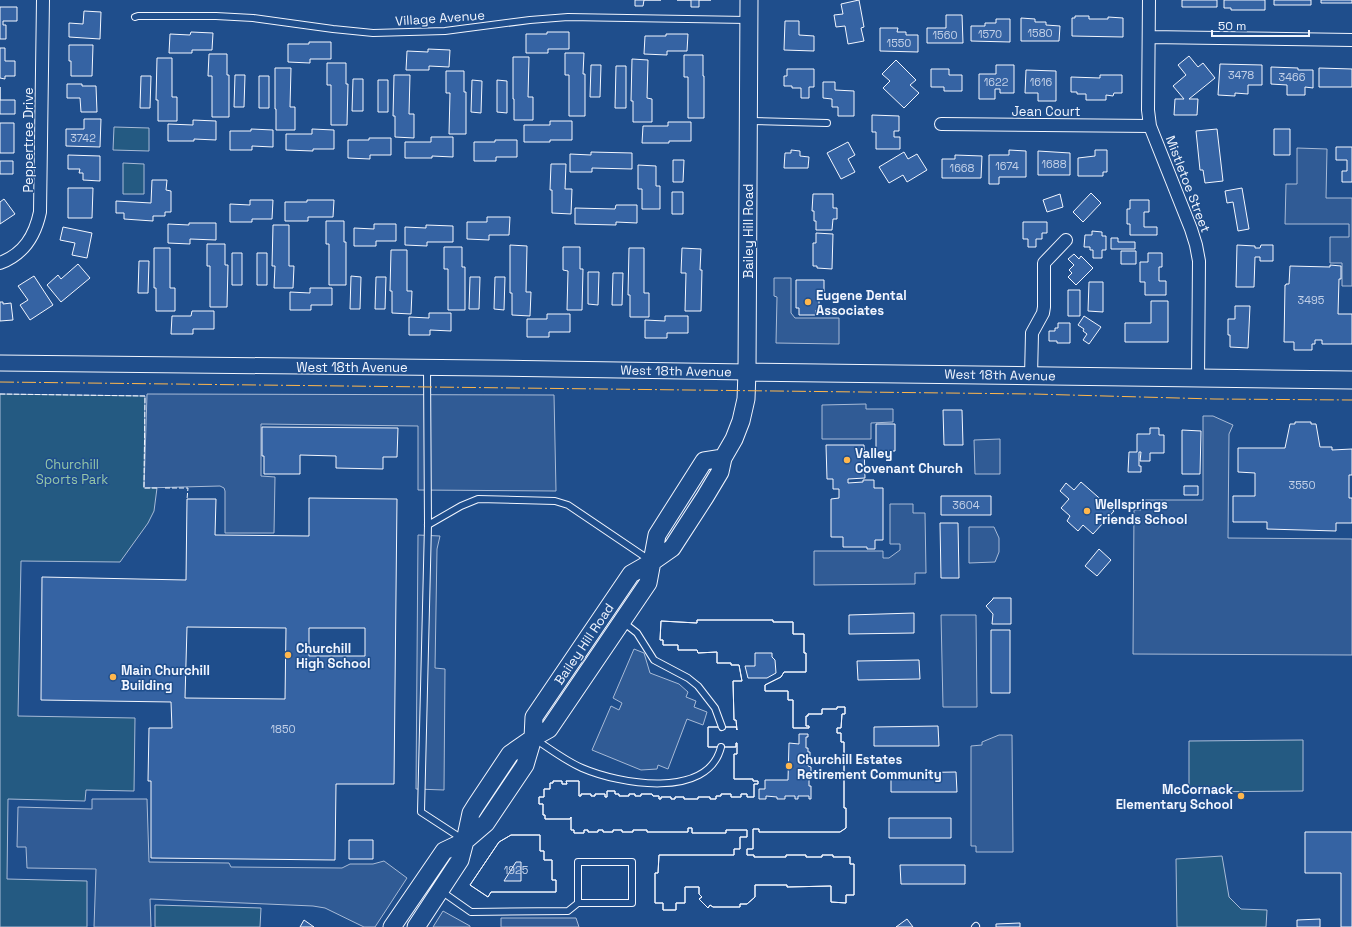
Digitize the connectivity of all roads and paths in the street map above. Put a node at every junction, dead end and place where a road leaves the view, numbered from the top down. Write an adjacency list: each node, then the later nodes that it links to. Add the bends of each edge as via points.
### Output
1 (43, 0): 13 (street, Peppertree Drive, via 40,212 28,244 18,254)
2 (749, 0): 5 (main road, Bailey Hill Road)
3 (1149, 0): 6 (street, Mistletoe Street)
4 (135, 17): 5 (lane, Village Avenue, via 253,18 373,33 445,31 568,17)
5 (749, 20): 8 (main road, Bailey Hill Road)
6 (1148, 37): 7 (street); 11 (street, Mistletoe Street)
7 (1352, 40)
8 (749, 121): 9 (lane); 16 (main road, Bailey Hill Road)
9 (827, 122)
10 (941, 124): 11 (street, Jean Court)
11 (1150, 126): 18 (street, Mistletoe Street, via 1196,245 1199,261)
12 (1066, 240): 17 (street, via 1044,263 1044,307 1032,333)
13 (0, 263)
14 (0, 363): 15 (street, West 18th Avenue)
15 (427, 368): 16 (street, West 18th Avenue); 20 (lane)
16 (747, 372): 17 (main road, West 18th Avenue); 21 (main road, Bailey Hill Road, via 746,399 734,439 723,458 704,461 657,535)
17 (1031, 376): 18 (main road, West 18th Avenue)
18 (1198, 378): 19 (main road, West 18th Avenue)
19 (1352, 380)
20 (428, 525): 21 (lane, via 478,499 555,501 568,505); 26 (lane, via 421,812)
21 (652, 562): 22 (main road, Bailey Hill Road, via 648,583); 24 (main road, Bailey Hill Road, via 631,574 534,717)
22 (622, 622): 23 (lane, via 637,633 654,660 698,686 718,713); 24 (main road, Bailey Hill Road, via 549,729)
23 (722, 726)
24 (533, 738): 25 (lane, via 585,770 645,783 678,782 702,774 714,762); 26 (main road, Bailey Hill Road, via 510,754 470,813)
25 (721, 747)
26 (465, 841): 27 (main road, Bailey Hill Road, via 460,860); 29 (main road, via 444,851)
27 (440, 890): 28 (lane, via 471,912 568,911); 30 (main road, Bailey Hill Road)
28 (578, 903): 28 (lane, via 632,903 632,862 578,862)
29 (392, 927)
30 (416, 927)

